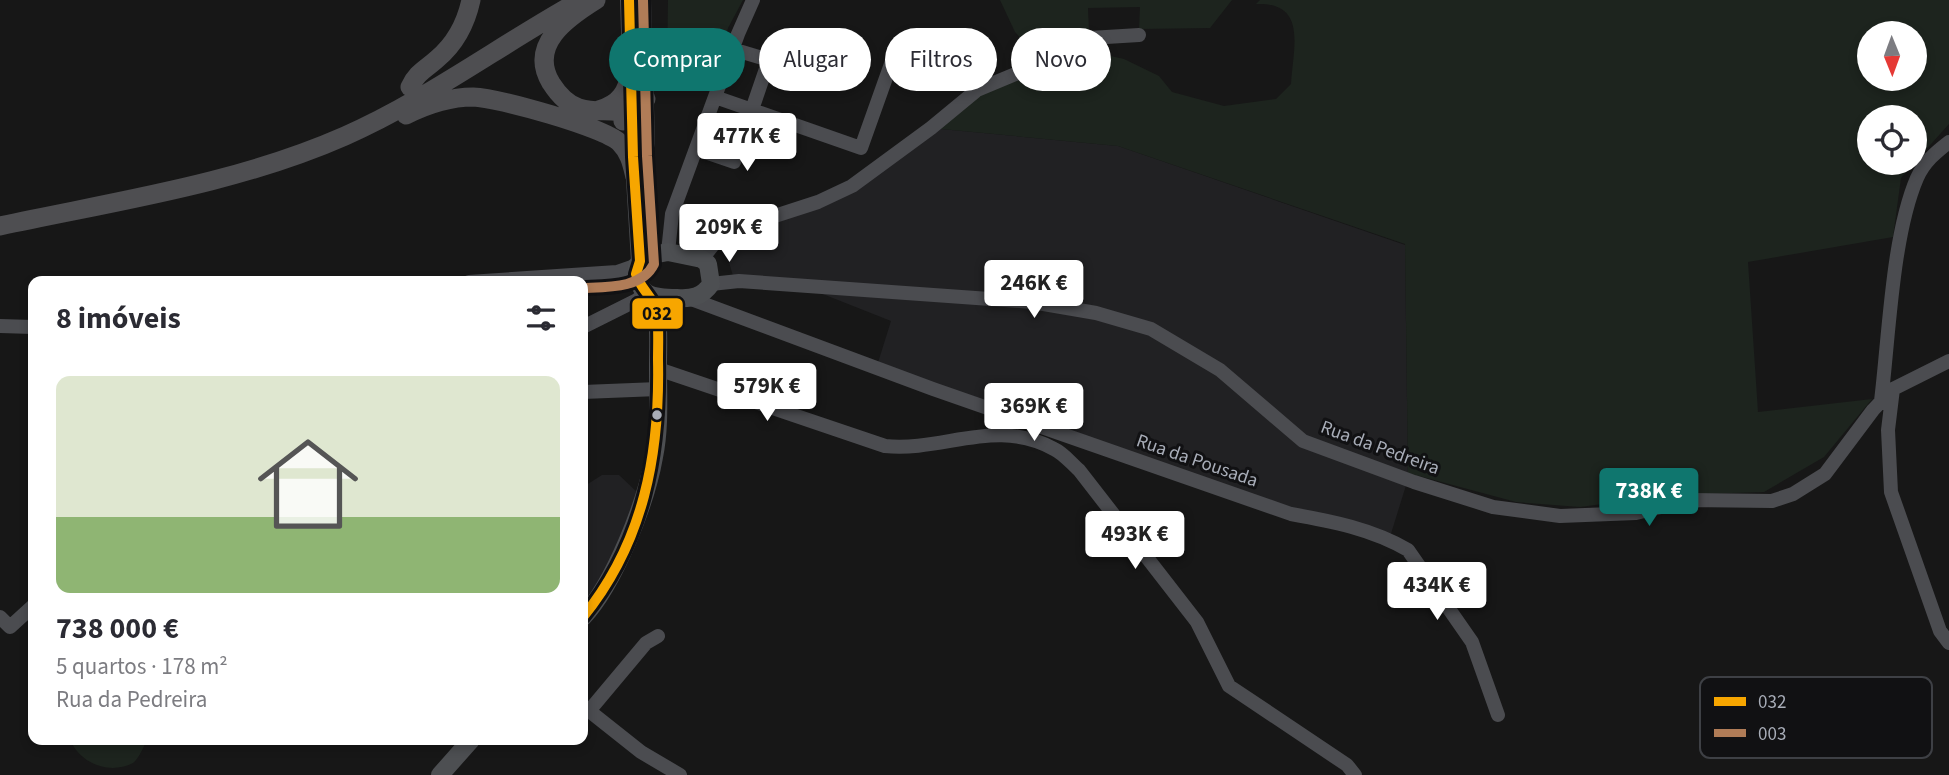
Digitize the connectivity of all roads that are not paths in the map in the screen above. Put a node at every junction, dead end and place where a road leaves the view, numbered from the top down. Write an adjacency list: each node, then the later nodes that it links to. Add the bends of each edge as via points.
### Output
1 (471, 0): 13 (highway, via 453,41 416,75)
2 (553, 0): 13 (highway)
3 (581, 0): 23 (highway)
4 (596, 0): 19 (highway, via 555,32 544,62 549,80 561,96 578,108)
5 (629, 0): 8 (main road)
6 (642, 0): 18 (main road)
7 (753, 0): 9 (street)
8 (630, 28)
9 (742, 28)
10 (1139, 35): 31 (street, via 1090,38 1038,58 1018,73 977,90 852,186 716,240)
11 (745, 53): 20 (street, via 769,60)
12 (885, 81): 20 (street, via 861,148)
13 (410, 87): 27 (highway, via 342,125 255,158)
14 (625, 91): 19 (highway, via 620,100)
15 (632, 91): 21 (main road)
16 (717, 91): 17 (street)
17 (715, 97): 20 (street); 25 (street)
18 (646, 99): 21 (highway); 26 (main road)
19 (597, 110): 21 (highway, via 622,111)
20 (752, 110): 25 (street, via 734,162)
21 (633, 117): 22 (highway); 26 (highway, via 639,124)
22 (580, 124): 23 (highway, via 473,97 415,110 361,137); 26 (highway, via 618,140)
23 (347, 136): 28 (highway, via 226,178)
24 (1949, 142): 40 (street, via 1918,175 1907,207)
25 (696, 149): 30 (street)
26 (640, 174): 30 (main road)
27 (0, 214)
28 (0, 226)
29 (558, 276): 30 (street, via 617,272)
30 (649, 277): 31 (main road); 31 (main road); 32 (street, via 637,300); 36 (main road)
31 (700, 284): 40 (street, Rua da Pedreira, via 739,281 1032,302 1096,313 1151,329 1220,370 1303,441 1493,506 1560,516 1636,513 1690,500 1772,501 1793,494 1825,474); 48 (street, Rua da Pousada, via 716,310 1291,514 1344,524 1394,542 1408,550 1472,642)
32 (588, 324)
33 (0, 326): 34 (street)
34 (28, 327)
35 (1949, 361): 38 (street, Rua da Pedreira)
36 (658, 369): 37 (main road); 52 (street, via 885,446 1004,433 1056,449 1079,470 1197,622 1228,687)
37 (658, 388): 39 (street); 41 (main road, via 657,435 649,480 607,585)
38 (1893, 389): 40 (street, Rua da Pedreira); 45 (street, via 1888,430 1891,492 1940,631)
39 (588, 392)
40 (1881, 401)
41 (588, 610)
42 (28, 611): 43 (street, via 10,627)
43 (0, 617)
44 (658, 636): 46 (street, via 646,643)
45 (1949, 643)
46 (588, 707)
47 (588, 711): 51 (street, via 641,752)
48 (1497, 715)
49 (467, 745): 50 (main road)
50 (440, 775)
51 (680, 775)
52 (1355, 775)

